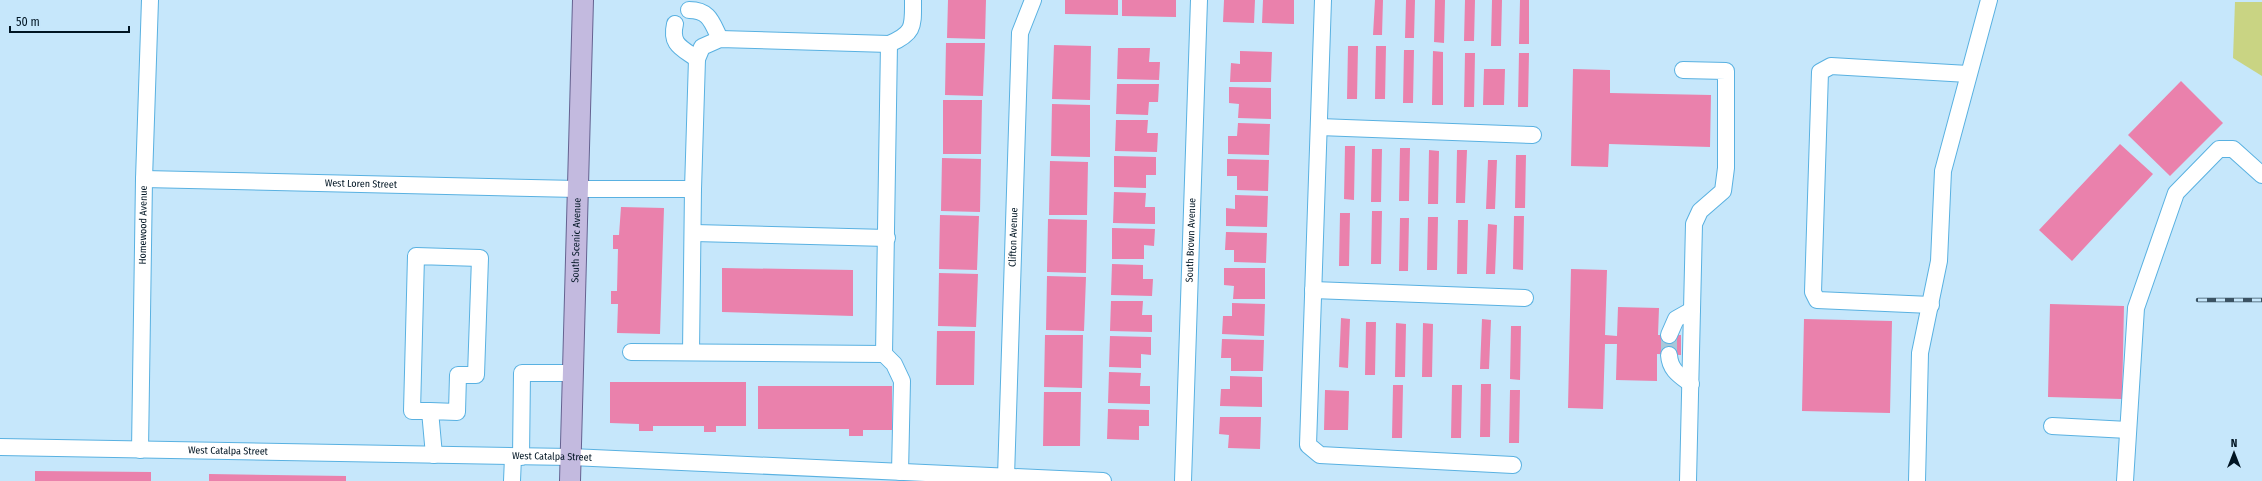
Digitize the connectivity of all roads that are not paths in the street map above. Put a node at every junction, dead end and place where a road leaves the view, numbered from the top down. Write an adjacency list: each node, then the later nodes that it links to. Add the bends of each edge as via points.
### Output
1 (150, 0): 18 (street, Homewood Avenue)
2 (582, 0): 19 (main road, South Scenic Avenue)
3 (913, 0): 11 (street, via 913,23 910,32)
4 (1033, 0): 44 (street, Clifton Avenue, via 1020,33)
5 (1199, 0): 48 (street, South Brown Avenue)
6 (1323, 0): 15 (street)
7 (1989, 0): 14 (street)
8 (689, 10): 10 (street, via 699,10 707,15)
9 (675, 24): 12 (street, via 675,43)
10 (720, 39): 11 (street); 12 (street, via 702,47)
11 (889, 44): 22 (street)
12 (697, 59): 20 (street)
13 (1683, 70): 26 (street, via 1726,71 1726,168 1723,191 1700,212 1694,224)
14 (1968, 74): 25 (street, via 1943,171 1939,261); 25 (street, via 1831,66 1820,72 1813,292 1817,300)
15 (1319, 127): 16 (street); 23 (street)
16 (1533, 135)
17 (2262, 175): 36 (street, via 2232,149 2219,149 2176,192 2136,308)
18 (144, 179): 19 (street, West Loren Street); 38 (street, Homewood Avenue)
19 (577, 189): 20 (street, West Loren Street); 32 (main road, South Scenic Avenue)
20 (693, 189): 21 (street)
21 (694, 233): 22 (street); 29 (street)
22 (886, 238): 30 (street)
23 (1313, 290): 24 (street); 42 (street, via 1308,445 1320,455)
24 (1525, 298)
25 (1930, 305): 50 (street, via 1920,353)
26 (1692, 310): 27 (street, via 1676,319); 33 (street)
27 (1669, 335)
28 (631, 352): 29 (street)
29 (691, 352): 30 (street)
30 (884, 354): 43 (street, via 894,364 902,381)
31 (1668, 355): 33 (street, via 1674,371)
32 (573, 373): 40 (street, via 522,373); 41 (main road, South Scenic Avenue)
33 (1691, 384): 49 (street)
34 (430, 411): 34 (street, via 457,412 458,375 476,375 480,258 416,256 412,411); 39 (street)
35 (2052, 426): 36 (street)
36 (2128, 430): 51 (street)
37 (0, 447): 38 (street, West Catalpa Street)
38 (140, 450): 39 (street, West Catalpa Street)
39 (434, 455): 40 (street, West Catalpa Street)
40 (517, 457): 41 (street, West Catalpa Street); 45 (street)
41 (571, 457): 43 (street, West Catalpa Street); 46 (main road, South Scenic Avenue)
42 (1513, 464)
43 (900, 472): 44 (street, West Catalpa Street)
44 (1006, 477): 47 (street, West Catalpa Street)
45 (512, 481)
46 (570, 481)
47 (1103, 481)
48 (1182, 481)
49 (1688, 481)
50 (1918, 481)
51 (2124, 481)

